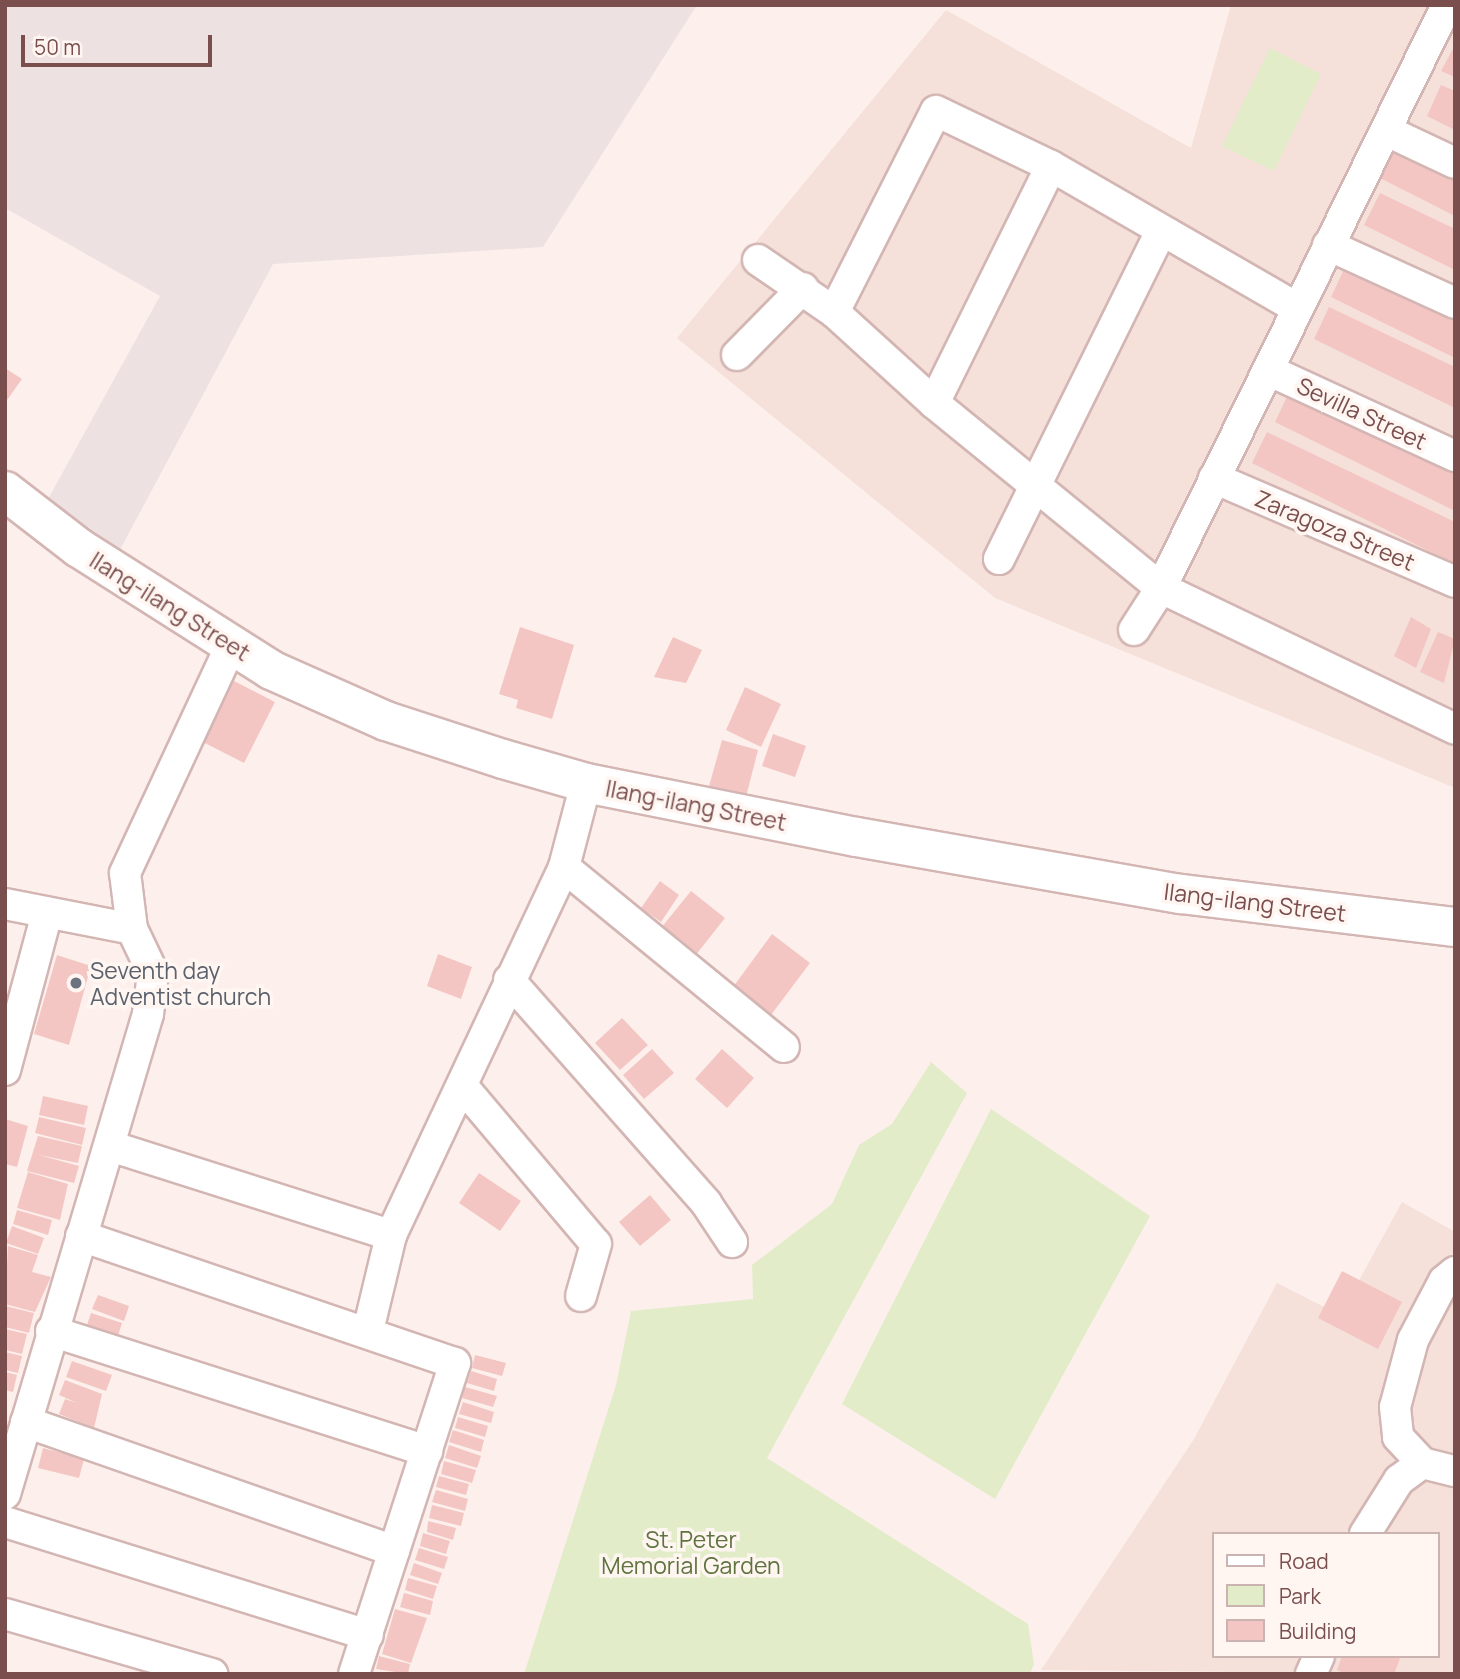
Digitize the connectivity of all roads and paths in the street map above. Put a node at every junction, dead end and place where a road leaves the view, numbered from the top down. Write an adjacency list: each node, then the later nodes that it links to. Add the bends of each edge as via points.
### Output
1 (1447, 20): 2 (street)
2 (1387, 131): 3 (street); 6 (street)
3 (1455, 163)
4 (1051, 166): 5 (street); 11 (street, via 936,111); 14 (street)
5 (1161, 231): 10 (street); 17 (street)
6 (1328, 245): 9 (street); 10 (street)
7 (758, 260): 8 (street)
8 (803, 288): 11 (street); 12 (street)
9 (1455, 303)
10 (1297, 308): 13 (street)
11 (834, 312): 14 (street)
12 (737, 355)
13 (1268, 370): 15 (street, Sevilla Street); 16 (street)
14 (934, 403): 17 (street)
15 (1455, 456)
16 (1214, 478): 20 (street, Zaragoza Street); 21 (street)
17 (1035, 486): 19 (street); 21 (street)
18 (5, 491): 23 (street, Ilang-ilang Street, via 79,548)
19 (999, 559)
20 (1455, 582)
21 (1161, 589): 22 (street); 24 (street)
22 (1134, 630)
23 (231, 646): 25 (street, Ilang-ilang Street, via 386,721); 30 (street, via 125,873)
24 (1455, 729)
25 (586, 783): 26 (street); 29 (street, Ilang-ilang Street, via 1181,894)
26 (564, 867): 31 (street); 32 (street)
27 (5, 905): 28 (street)
28 (47, 913): 30 (street); 33 (street)
29 (1455, 926)
30 (132, 929): 35 (street, via 153,973 148,1014)
31 (509, 981): 34 (street); 38 (street, via 706,1203)
32 (784, 1047)
33 (5, 1070)
34 (464, 1088): 36 (street); 40 (street, via 596,1244)
35 (110, 1146): 36 (street); 37 (street)
36 (391, 1235): 42 (street)
37 (81, 1236): 41 (street); 42 (street)
38 (732, 1242)
39 (1455, 1272): 45 (street, via 1444,1280 1413,1340 1395,1407 1398,1437)
40 (581, 1296)
41 (51, 1331): 43 (street); 44 (street)
42 (368, 1331): 44 (street, via 455,1363)
43 (26, 1422): 47 (street); 50 (street)
44 (428, 1451): 50 (street)
45 (1422, 1464): 46 (street); 49 (street, via 1399,1480)
46 (1455, 1471)
47 (5, 1494)
48 (5, 1522): 52 (street)
49 (1366, 1532)
50 (394, 1550): 52 (street)
51 (5, 1614): 54 (street)
52 (368, 1634): 55 (street)
53 (1318, 1658): 56 (street)
54 (212, 1674)
55 (354, 1674)
56 (1311, 1674)

